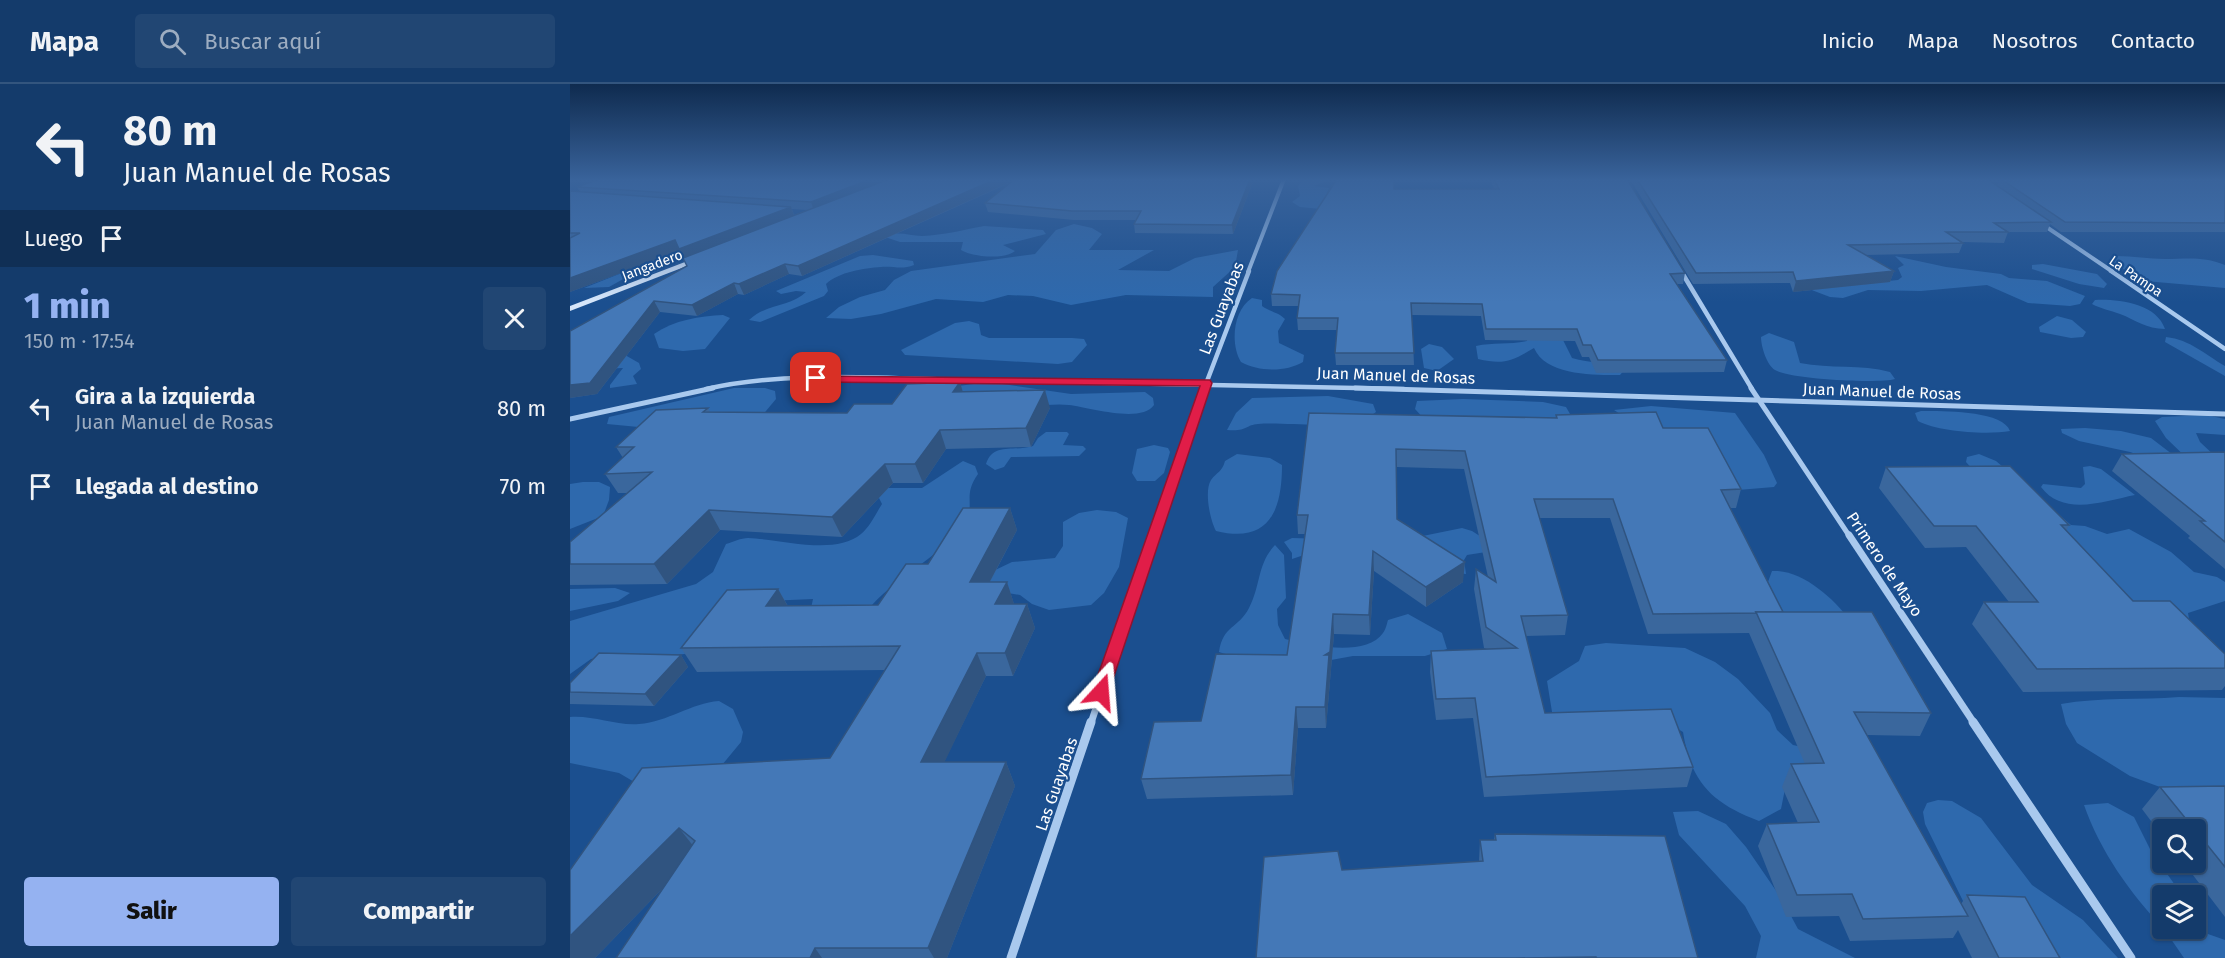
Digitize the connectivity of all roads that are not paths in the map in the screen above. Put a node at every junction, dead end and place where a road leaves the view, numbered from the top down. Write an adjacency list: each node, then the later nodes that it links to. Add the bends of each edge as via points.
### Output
1 (1268, 220): 7 (street, Las Guayabas)
2 (2035, 220): 6 (street, La Pampa)
3 (704, 258): 5 (main road, Jangadero)
4 (1674, 260): 8 (street, Primero de Mayo)
5 (570, 309)
6 (2225, 349)
7 (1206, 383): 8 (street, Juan Manuel de Rosas); 10 (street, Juan Manuel de Rosas, via 816,378 724,386); 11 (street, Las Guayabas)
8 (1760, 401): 9 (street, Juan Manuel de Rosas); 12 (street, Primero de Mayo)
9 (2225, 414)
10 (570, 419)
11 (1011, 958)
12 (2131, 958)

